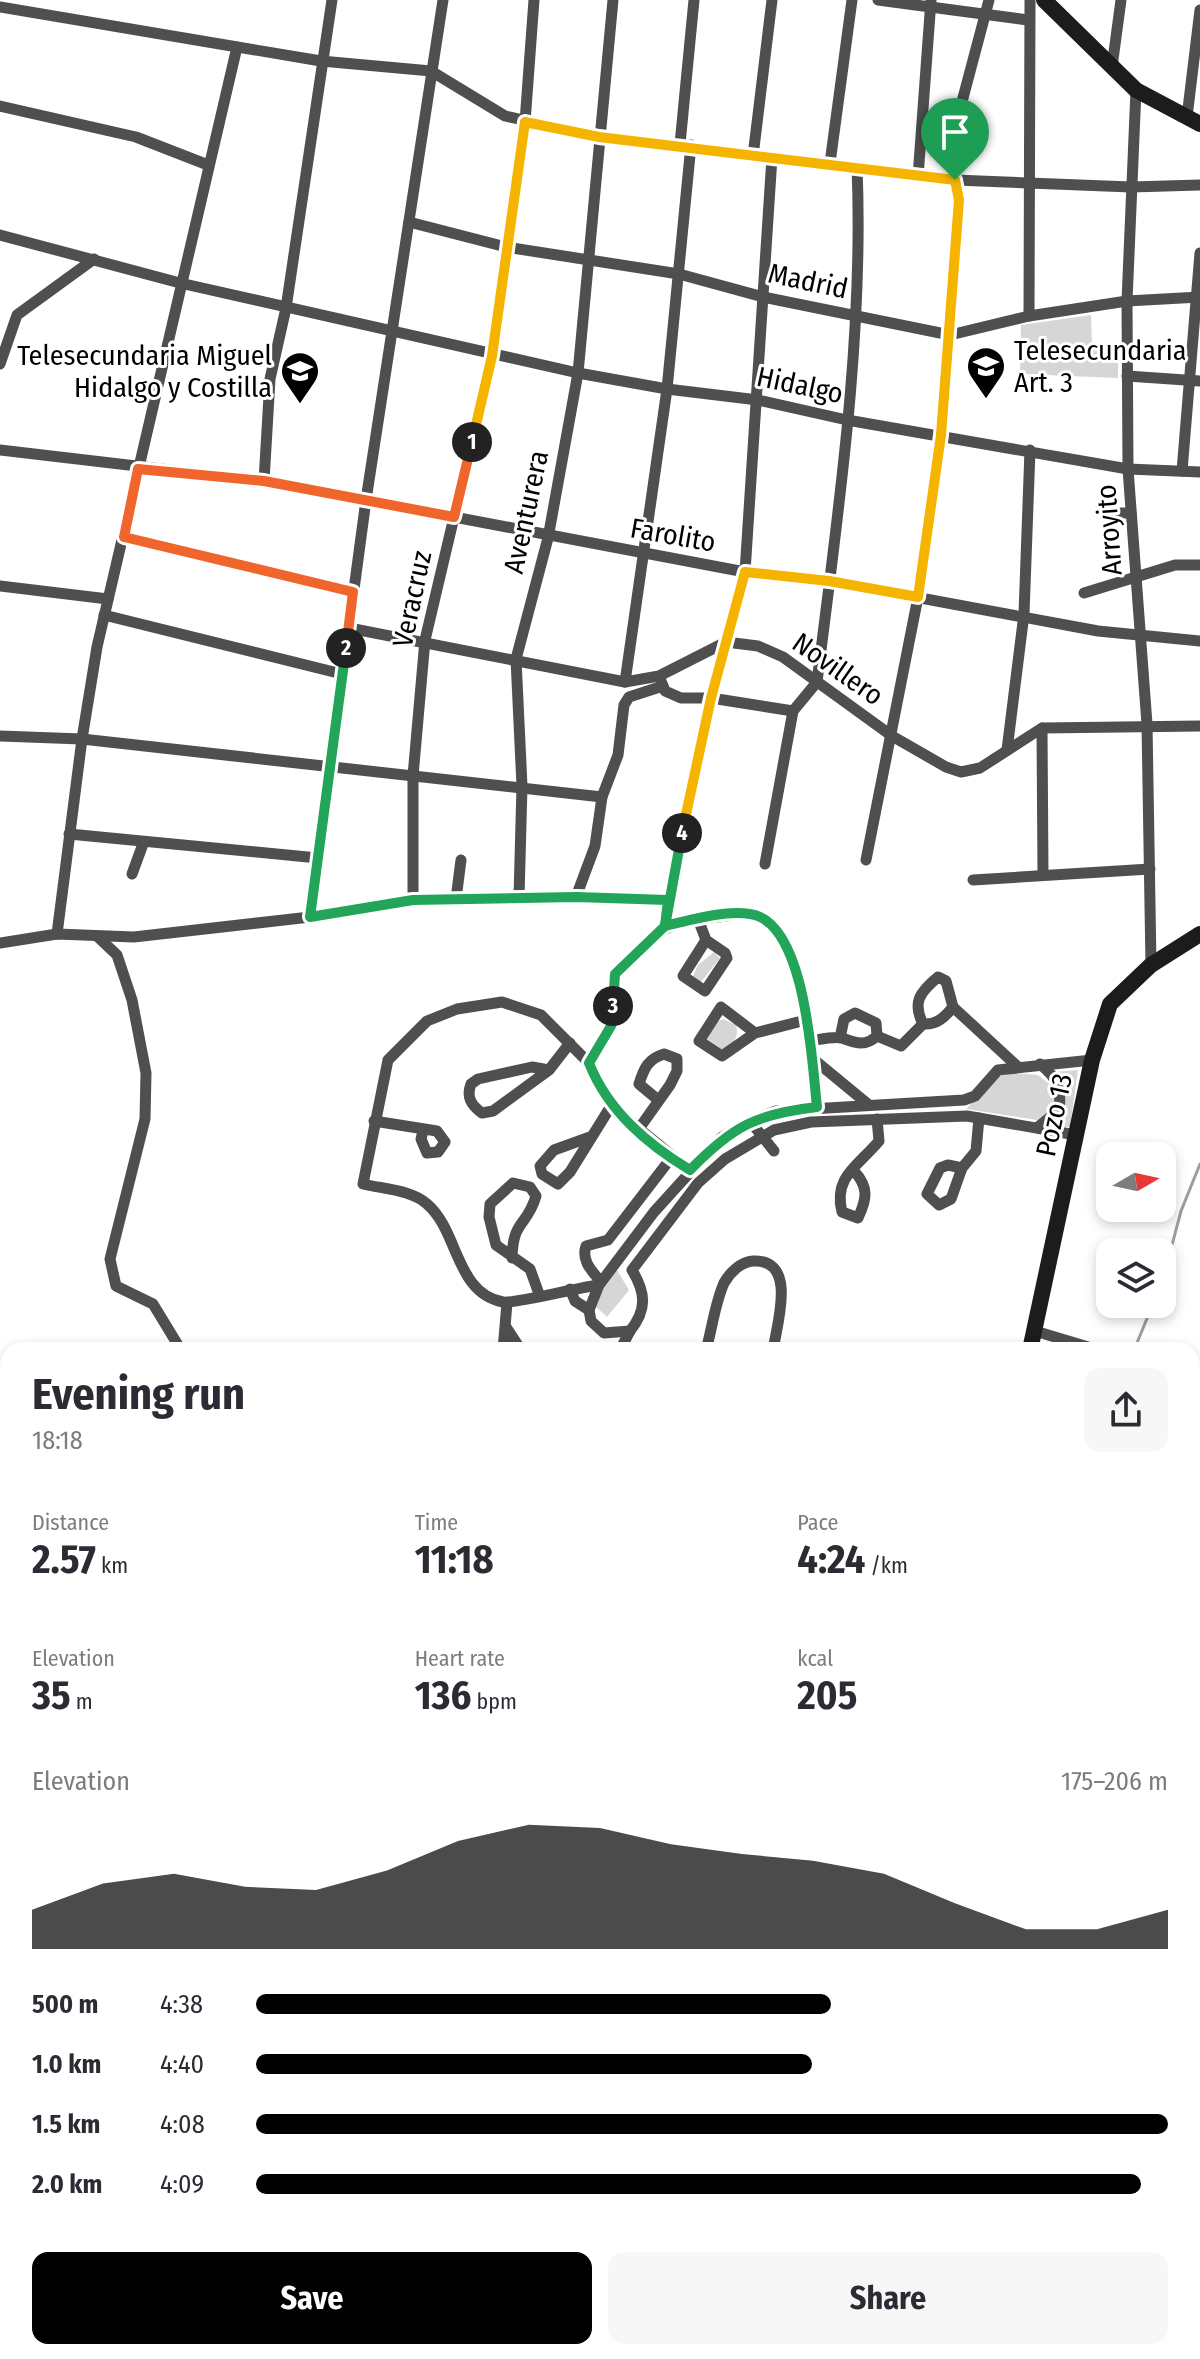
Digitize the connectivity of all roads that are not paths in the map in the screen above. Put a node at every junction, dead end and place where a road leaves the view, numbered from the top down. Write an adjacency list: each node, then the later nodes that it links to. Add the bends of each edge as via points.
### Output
1 (332, 0): 19 (street)
2 (443, 0): 21 (street)
3 (534, 0): 25 (street, Veracruz)
4 (613, 0): 26 (street, Aventurera)
5 (694, 0): 27 (street)
6 (772, 0): 28 (street)
7 (852, 0): 30 (street)
8 (878, 0): 13 (street)
9 (989, 0): 16 (street)
10 (1030, 0): 17 (street)
11 (1044, 0): 20 (main road)
12 (1121, 0): 20 (street)
13 (930, 5): 16 (street); 33 (street)
14 (0, 7): 18 (street)
15 (1200, 10): 24 (street)
16 (985, 17): 17 (street); 34 (street, via 955,128)
17 (1028, 20): 35 (street)
18 (237, 47): 19 (street); 31 (street)
19 (321, 61): 21 (street); 49 (street)
20 (1112, 67): 22 (main road)
21 (431, 71): 25 (street, via 505,116); 38 (street)
22 (1136, 90): 24 (main road); 37 (street, Arroyito)
23 (0, 106): 31 (street, via 136,137)
24 (1194, 121)
25 (525, 122): 26 (street); 40 (street, Veracruz)
26 (599, 137): 27 (street); 43 (street, Aventurera)
27 (686, 145): 28 (street); 44 (street)
28 (753, 156): 29 (street)
29 (772, 157): 30 (street); 46 (street)
30 (830, 163): 32 (street)
31 (208, 165): 45 (street)
32 (857, 166): 33 (street); 50 (street)
33 (918, 177): 34 (street)
34 (955, 180): 35 (street); 53 (street, via 959,200)
35 (1031, 182): 37 (street); 51 (street)
36 (1200, 185): 37 (street)
37 (1131, 187): 48 (street, Arroyito)
38 (409, 222): 40 (street, Madrid); 52 (street)
39 (0, 235): 42 (street, Hidalgo)
40 (506, 247): 43 (street, Madrid); 54 (street, Veracruz)
41 (1200, 253): 47 (street)
42 (94, 259): 45 (street, Hidalgo); 55 (street, via 17,315)
43 (586, 262): 44 (street, Madrid); 56 (street, Aventurera)
44 (679, 274): 46 (street, Madrid); 59 (street)
45 (180, 283): 49 (street, Hidalgo); 65 (street)
46 (763, 297): 50 (street, Madrid); 60 (street)
47 (1198, 297): 48 (street, Madrid); 58 (street)
48 (1127, 301): 51 (street, Madrid); 57 (street, Arroyito)
49 (286, 308): 52 (street, Hidalgo); 69 (street, via 270,379)
50 (855, 315): 53 (street, Madrid); 61 (street)
51 (1029, 316): 53 (street, Madrid)
52 (393, 331): 54 (street, Hidalgo); 70 (street)
53 (950, 335): 62 (street)
54 (492, 356): 56 (street, Hidalgo); 73 (street, Veracruz)
55 (0, 364)
56 (578, 373): 59 (street, Hidalgo); 75 (street, Aventurera)
57 (1127, 376): 58 (street); 66 (street, Arroyito)
58 (1195, 380): 67 (street)
59 (667, 389): 60 (street, Hidalgo); 76 (street)
60 (758, 400): 61 (street, Hidalgo); 78 (street)
61 (847, 420): 62 (street, Hidalgo); 80 (street)
62 (941, 435): 64 (street, Hidalgo); 84 (street)
63 (0, 450): 65 (street, Farolito)
64 (1030, 450): 66 (street, Hidalgo); 86 (street)
65 (138, 469): 69 (street, Farolito); 74 (street)
66 (1128, 469): 67 (street, Hidalgo); 72 (street, Arroyito)
67 (1182, 471): 68 (street, Hidalgo)
68 (1200, 472)
69 (264, 481): 70 (street, Farolito)
70 (366, 500): 73 (street, Farolito); 82 (street)
71 (1105, 513): 72 (street)
72 (1131, 513): 79 (street, Arroyito)
73 (454, 517): 75 (street, Farolito); 90 (street, Veracruz)
74 (124, 537): 82 (street); 85 (street)
75 (548, 538): 76 (street, Farolito); 93 (street, Aventurera)
76 (644, 554): 78 (street, Farolito); 96 (street)
77 (1200, 565): 79 (street, via 1175,565)
78 (745, 572): 80 (street, Farolito); 92 (street)
79 (1136, 576): 83 (street); 89 (street, Arroyito)
80 (829, 581): 84 (street, Farolito); 97 (street)
81 (0, 586): 85 (street)
82 (353, 592): 88 (street)
83 (1084, 593)
84 (918, 597): 86 (street, Farolito); 104 (street)
85 (108, 599): 87 (street)
86 (1024, 614): 89 (street, Farolito, via 1098,631); 106 (street)
87 (104, 615): 94 (street); 105 (street)
88 (349, 628): 90 (street); 94 (street)
89 (1142, 634): 91 (street, Farolito); 100 (street, Arroyito)
90 (425, 640): 93 (street); 108 (street, Veracruz)
91 (1200, 641)
92 (726, 642): 95 (street); 97 (street, Novillero, via 758,646); 98 (street)
93 (516, 659): 96 (street); 109 (street, Aventurera)
94 (342, 674): 107 (street)
95 (661, 681): 96 (street); 98 (street, via 665,691 681,698); 110 (street, via 624,705 618,755)
96 (625, 682)
97 (817, 682): 99 (street); 104 (street, Novillero)
98 (711, 698): 99 (street); 125 (street)
99 (793, 711): 116 (street)
100 (1147, 724): 101 (street, Novillero); 102 (street, Novillero); 117 (street, Arroyito)
101 (1200, 726)
102 (1042, 728): 106 (street, Novillero); 119 (street)
103 (0, 736): 105 (street)
104 (892, 736): 106 (street, Novillero, via 961,772 980,768); 115 (street)
105 (82, 739): 107 (street); 111 (street)
106 (1007, 750)
107 (330, 769): 108 (street); 113 (street)
108 (413, 776): 109 (street); 124 (street, Veracruz)
109 (522, 786): 110 (street); 121 (street, Aventurera)
110 (602, 797): 122 (street, via 595,846)
111 (69, 834): 112 (street); 129 (street)
112 (143, 844): 113 (street); 118 (street)
113 (318, 858): 126 (street)
114 (461, 860): 123 (street)
115 (866, 860)
116 (765, 864)
117 (1150, 869): 119 (street); 134 (street, Arroyito)
118 (132, 874)
119 (1043, 875): 120 (street)
120 (973, 880)
121 (519, 897): 122 (street); 123 (street)
122 (576, 897): 125 (street)
123 (456, 899): 124 (street)
124 (413, 900): 126 (street)
125 (668, 900): 128 (street)
126 (310, 917): 131 (street)
127 (698, 919): 128 (street); 132 (street); 136 (street, via 751,914 768,920 783,935 794,960)
128 (665, 926): 145 (street, via 615,974 611,1026)
129 (57, 934): 131 (street); 133 (street)
130 (1200, 934): 134 (main road, Pozo 13)
131 (98, 937): 181 (street, via 117,955 146,1073 145,1119 110,1259 111,1275 116,1286 153,1304)
132 (706, 940): 132 (street, via 683,976 705,991 727,958)
133 (0, 943)
134 (1151, 965): 144 (main road, Pozo 13, via 1110,1004)
135 (953, 1007): 137 (street, via 944,1018); 137 (street, via 946,981 938,977 917,999); 147 (street)
136 (806, 1020): 138 (street); 141 (street)
137 (923, 1024): 139 (street, via 901,1046)
138 (755, 1033): 138 (street, via 721,1007 699,1041 722,1056)
139 (877, 1036): 140 (street, via 870,1043 854,1044); 140 (street, via 876,1023 855,1013 844,1019)
140 (840, 1038): 141 (street)
141 (809, 1041): 143 (street)
142 (570, 1043): 145 (street); 148 (street); 157 (street, via 541,1015 502,1002 457,1009 427,1021 388,1060)
143 (812, 1058): 151 (street); 153 (street)
144 (1092, 1060): 146 (street); 162 (main road, Pozo 13)
145 (589, 1063): 152 (street)
146 (1040, 1064): 147 (street); 159 (street, via 1056,1078 1061,1094 1059,1110)
147 (1017, 1066): 150 (street, via 998,1070 975,1096)
148 (549, 1070): 148 (street, via 532,1067 478,1079 468,1093 472,1106 482,1113 493,1111)
149 (657, 1099): 160 (street)
150 (964, 1100): 151 (street); 154 (street)
151 (869, 1105): 153 (street)
152 (611, 1106): 160 (street); 164 (street)
153 (817, 1107): 158 (street, via 776,1111)
154 (967, 1116): 155 (street); 156 (street)
155 (979, 1118): 159 (street); 167 (street, via 976,1151)
156 (877, 1119): 163 (street, via 794,1124); 169 (street, via 879,1141)
157 (374, 1121): 161 (street); 176 (street, via 363,1184 425,1201 475,1286 484,1296)
158 (750, 1121): 163 (street); 168 (street, via 722,1137)
159 (1038, 1127): 162 (street)
160 (638, 1130): 166 (street)
161 (423, 1131)
162 (1076, 1135): 180 (main road, Pozo 13)
163 (759, 1136): 165 (street); 172 (street, via 698,1183)
164 (590, 1137): 164 (street, via 554,1150 540,1166 542,1174 558,1184)
165 (774, 1151)
166 (671, 1158): 168 (street); 173 (street, via 608,1240 586,1246 584,1254)
167 (962, 1168)
168 (690, 1170): 171 (street)
169 (854, 1171)
170 (512, 1258): 170 (street, via 513,1233 536,1196 530,1187 513,1183 490,1204 489,1217 496,1245); 175 (street, via 530,1269)
171 (618, 1262): 172 (street); 173 (street)
172 (632, 1270): 179 (street, via 644,1302)
173 (600, 1283): 174 (street); 177 (street)
174 (570, 1289): 175 (street); 177 (street, via 575,1301)
175 (539, 1294): 176 (street)
176 (507, 1303): 178 (street)
177 (589, 1310): 179 (street, via 591,1321 604,1333)
178 (506, 1327): 182 (street); 183 (street)
179 (630, 1331): 184 (street)
180 (1035, 1331): 187 (main road, Pozo 13); 188 (street)
181 (176, 1342)
182 (504, 1342)
183 (516, 1342)
184 (624, 1342)
185 (708, 1342): 186 (street, via 725,1282 738,1265 754,1261 779,1271 782,1292)
186 (774, 1342)
187 (1032, 1342)
188 (1076, 1342)

